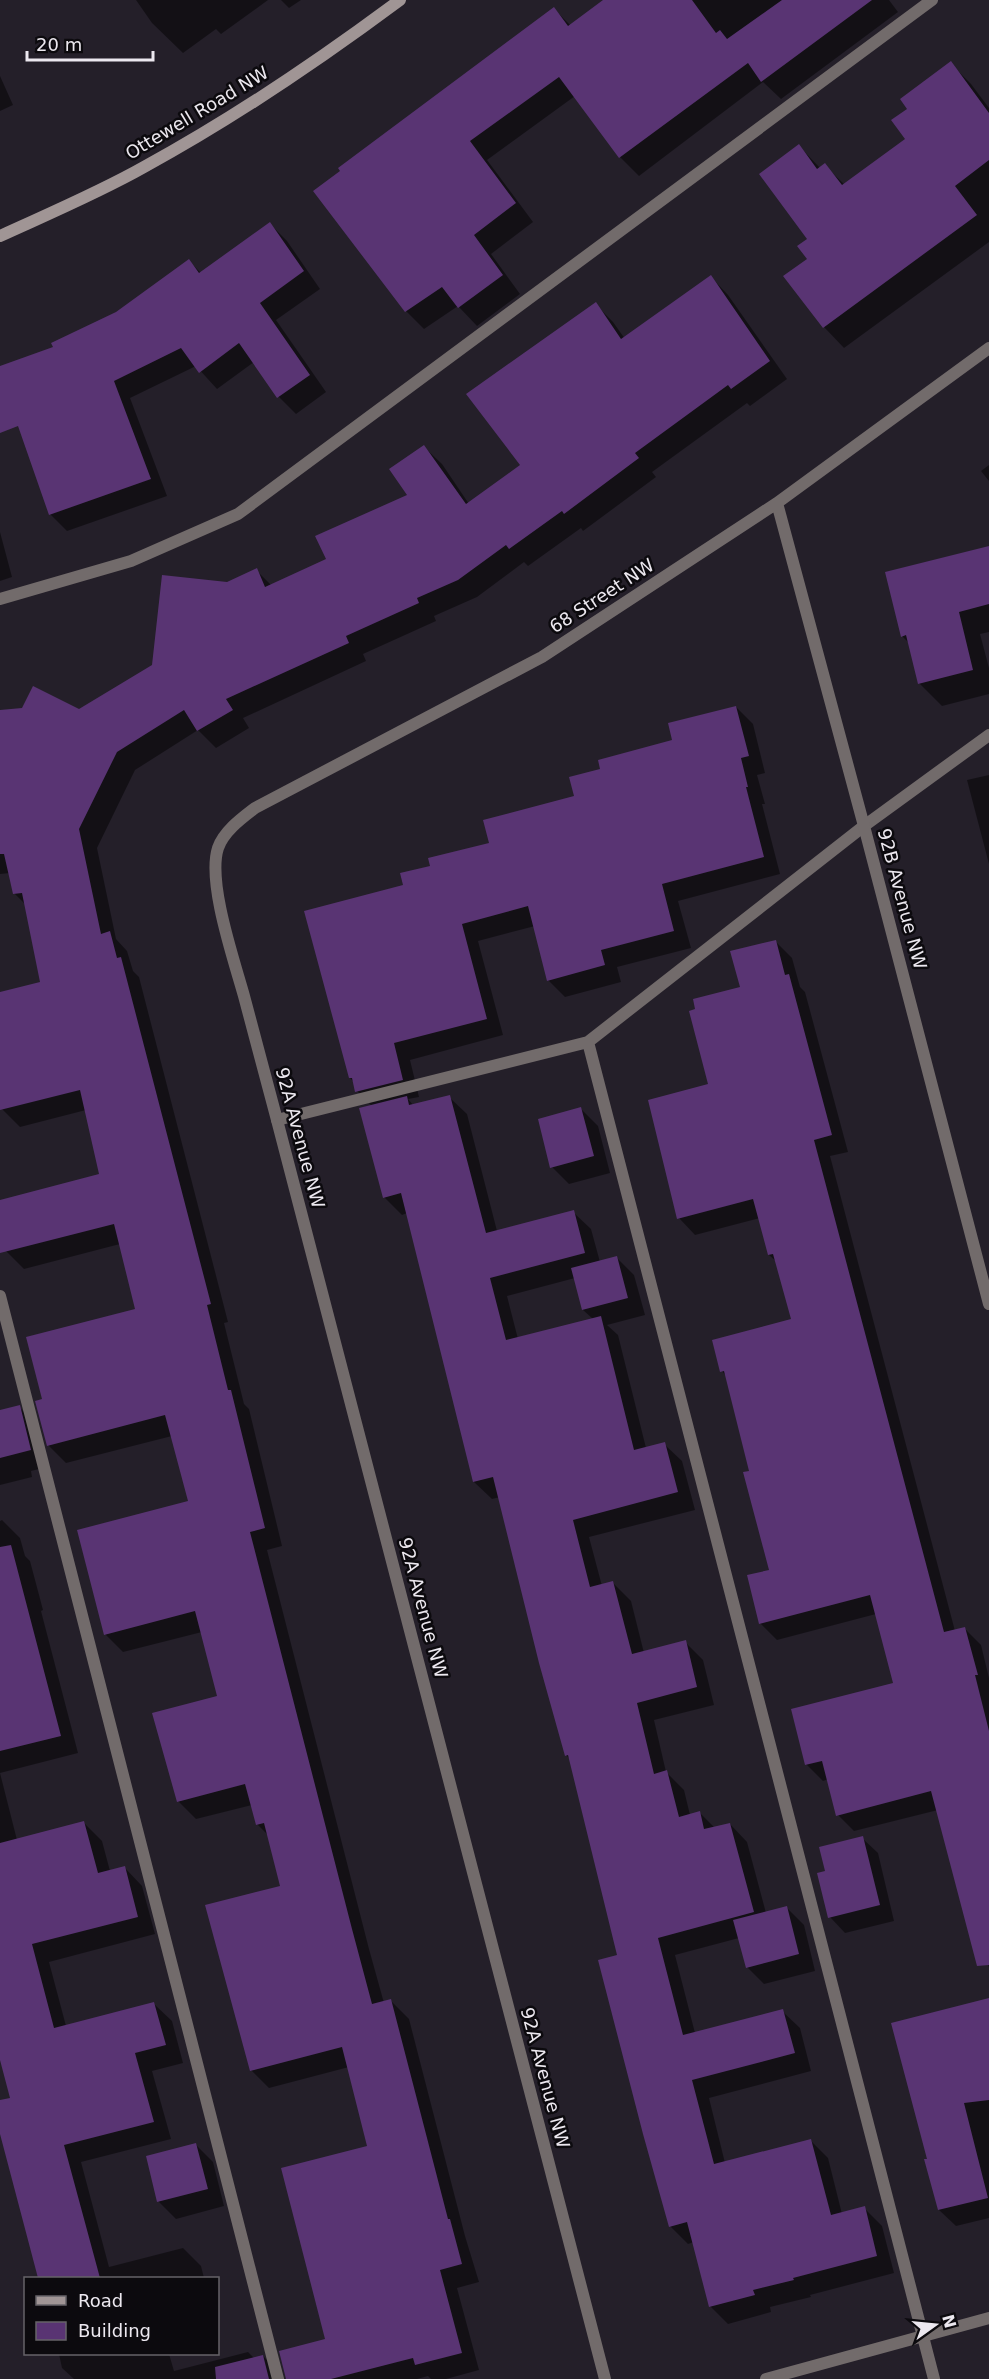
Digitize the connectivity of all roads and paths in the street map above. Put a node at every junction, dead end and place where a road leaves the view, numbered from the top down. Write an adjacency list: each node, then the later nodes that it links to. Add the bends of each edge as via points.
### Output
1 (400, 0): 3 (street, Ottewell Road NW, via 313,64 199,136 142,169)
2 (932, 0): 6 (street, via 238,514 131,561)
3 (0, 236)
4 (989, 348): 5 (street, 68 Street NW)
5 (777, 503): 8 (street, 92B Avenue NW); 9 (street, 68 Street NW, via 542,657 255,808 238,821)
6 (0, 598)
7 (989, 735): 8 (street)
8 (864, 826): 10 (street); 13 (street, 92B Avenue NW)
9 (219, 845): 11 (street, 92A Avenue NW, via 215,878)
10 (588, 1042): 11 (street); 15 (street)
11 (277, 1120): 17 (street, 92A Avenue NW)
12 (0, 1296): 16 (street)
13 (989, 1305)
14 (989, 2318): 15 (street)
15 (923, 2336): 18 (street); 19 (street)
16 (278, 2379)
17 (605, 2379)
18 (766, 2379)
19 (934, 2379)

